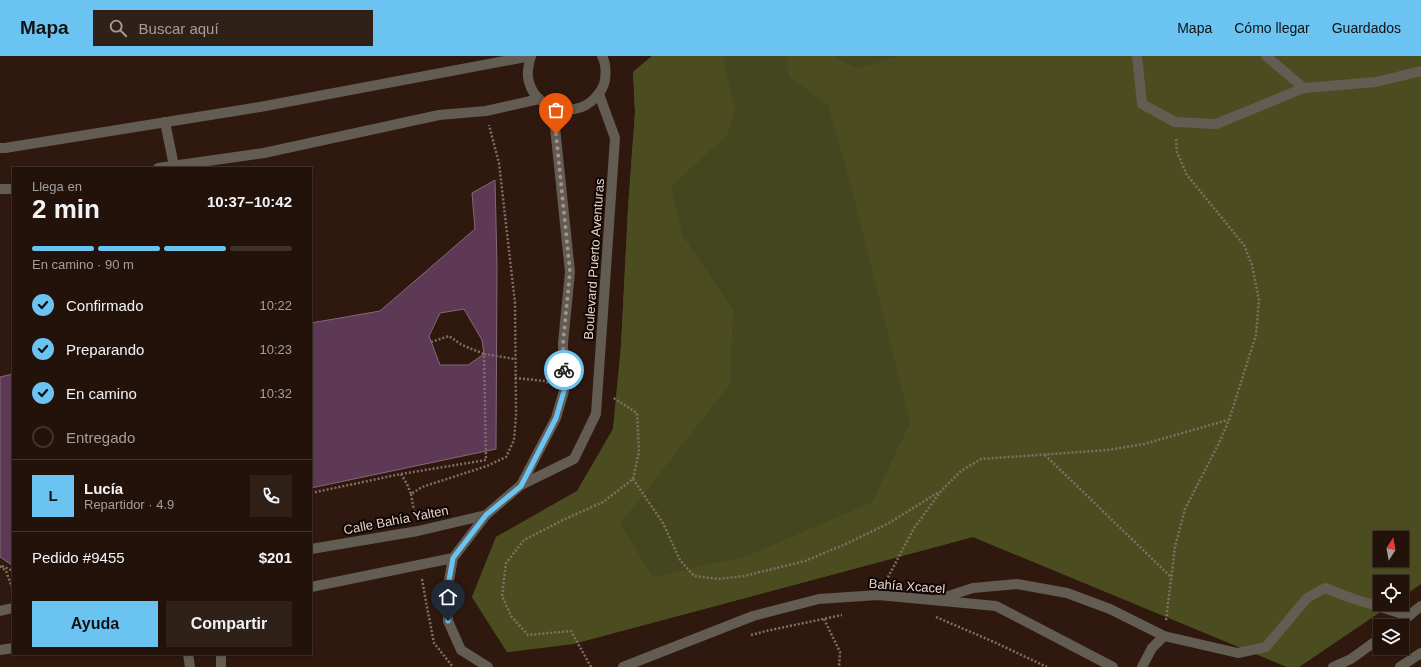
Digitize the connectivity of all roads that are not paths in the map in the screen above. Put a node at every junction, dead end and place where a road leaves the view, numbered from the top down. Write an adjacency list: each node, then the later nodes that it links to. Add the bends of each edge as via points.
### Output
1 (531, 56): 8 (street, via 528,79); 10 (street, via 260,107)
2 (1137, 56): 6 (street, via 1142,104 1175,122 1216,124)
3 (1266, 56): 6 (street)
4 (606, 57): 7 (street, via 604,84)
5 (1421, 71): 6 (street, via 1376,82)
6 (1304, 88)
7 (599, 94): 9 (street, via 590,104 578,109 566,111); 16 (street, Boulevard Puerto Aventuras, via 615,138 596,414 574,459)
8 (538, 99): 9 (street); 12 (street, via 486,111 439,115 264,153)
9 (553, 108): 16 (street, via 570,272 563,343 564,391 556,418)
10 (165, 122): 11 (street); 12 (street)
11 (0, 148)
12 (174, 166): 13 (street)
13 (166, 167)
14 (0, 189): 15 (street)
15 (12, 189)
16 (521, 486): 17 (street)
17 (486, 515): 18 (street, Calle Bahía Yalten, via 418,531); 19 (street)
18 (312, 549)
19 (453, 558): 20 (street); 36 (street, via 448,586 448,621 461,650)
20 (312, 587)
21 (936, 600): 27 (street, via 974,588 1017,584 1067,593 1110,609); 37 (street, Bahía Xcacel, via 878,595 819,599 753,616); 38 (street, Bahía Xcacel, via 996,606)
22 (1421, 606): 25 (street)
23 (12, 608): 24 (street)
24 (0, 610)
25 (1409, 616): 26 (street); 27 (street, via 1325,588 1307,598 1266,647 1238,653)
26 (1405, 619)
27 (1164, 636): 39 (street, via 1152,648)
28 (1373, 643): 40 (street, via 1351,659)
29 (12, 648): 30 (street)
30 (0, 650)
31 (1421, 654): 41 (street)
32 (188, 655): 34 (street)
33 (221, 655): 35 (street)
34 (190, 667)
35 (221, 667)
36 (488, 667)
37 (623, 667)
38 (1113, 667)
39 (1142, 667)
40 (1333, 667)
41 (1400, 667)

